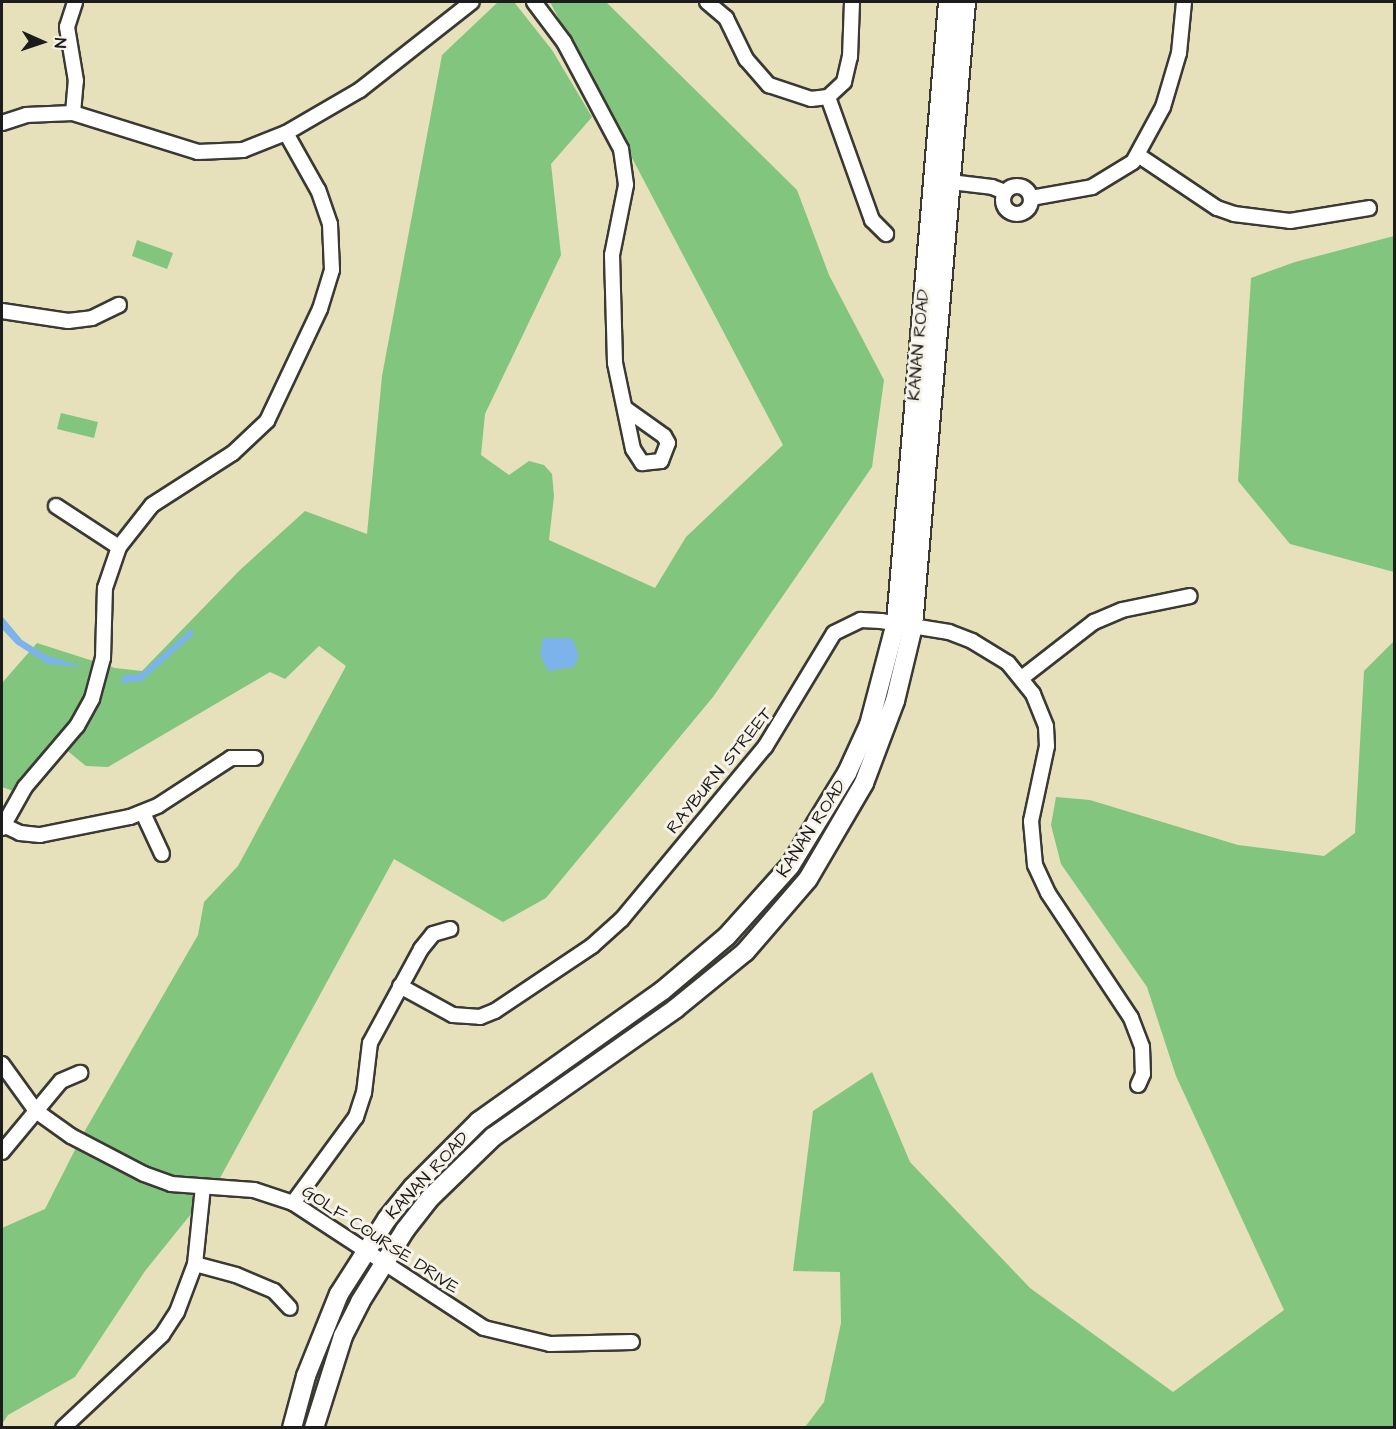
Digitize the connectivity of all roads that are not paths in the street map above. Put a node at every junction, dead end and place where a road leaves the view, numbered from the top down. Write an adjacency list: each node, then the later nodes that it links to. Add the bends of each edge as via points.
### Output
1 (75, 2): 10 (street, via 67,27 76,81)
2 (472, 2): 12 (street, via 385,73)
3 (531, 2): 21 (street, via 564,42 621,149 626,185 612,255 615,363)
4 (707, 2): 9 (street, via 726,18 746,59 769,85 812,99)
5 (852, 2): 9 (street, via 850,57 844,82)
6 (948, 2): 14 (main road, KANAN ROAD)
7 (966, 2): 14 (main road, KANAN ROAD)
8 (1184, 2): 13 (street, via 1179,53 1163,107)
9 (828, 96): 18 (street, via 872,220)
10 (73, 113): 11 (street, via 26,115); 12 (street, via 198,152 243,150)
11 (2, 123)
12 (286, 133): 23 (street, via 318,190 330,224 332,270 320,309 277,405 263,427 233,453 152,505)
13 (1138, 155): 16 (street, via 1114,177 1092,187); 17 (street, via 1217,208 1234,214 1290,221)
14 (943, 181): 15 (street); 25 (main road, KANAN ROAD)
15 (1005, 192): 16 (street, via 1022,186); 16 (street, via 1004,206 1015,214 1028,209)
16 (1031, 198)
17 (1369, 208)
18 (886, 234)
19 (119, 305): 20 (street, via 92,318 68,321)
20 (2, 311)
21 (626, 409)
22 (56, 506): 23 (street)
23 (119, 547): 29 (street, via 105,588 103,658 92,699 77,726 25,787)
24 (1190, 596): 26 (street, via 1122,610 1094,622)
25 (904, 624): 26 (street, RAYBURN STREET, via 972,641); 32 (street, RAYBURN STREET, via 861,620 834,633 765,747 622,920 592,946 480,1017 453,1015); 40 (main road, KANAN ROAD, via 869,725 847,773 811,837 767,896 685,974 471,1128 413,1187); 42 (main road, KANAN ROAD, via 895,701 864,783 829,847 784,908 745,952 701,990 531,1109 456,1170 405,1230)
26 (1023, 677): 35 (street, via 1046,727 1043,774 1031,821 1035,864 1048,893 1131,1018 1142,1047 1143,1074)
27 (255, 758): 28 (street, via 231,758)
28 (143, 813): 29 (street, via 40,835); 30 (street)
29 (2, 827)
30 (162, 854)
31 (450, 930): 32 (street, via 433,934)
32 (400, 986): 39 (street, via 370,1043 364,1093 356,1117)
33 (2, 1064): 36 (street, GOLF COURSE DRIVE)
34 (80, 1073): 36 (street, via 62,1081)
35 (1138, 1085)
36 (36, 1111): 37 (street); 38 (street, GOLF COURSE DRIVE, via 71,1136 144,1174 171,1184)
37 (2, 1152)
38 (203, 1187): 39 (street, GOLF COURSE DRIVE, via 254,1190); 41 (street)
39 (293, 1203): 40 (street, GOLF COURSE DRIVE)
40 (364, 1252): 42 (street, GOLF COURSE DRIVE); 46 (main road, KANAN ROAD, via 322,1332)
41 (195, 1264): 43 (street, via 274,1291); 45 (street, via 177,1312 162,1335)
42 (383, 1265): 44 (street, GOLF COURSE DRIVE, via 469,1320 505,1336 550,1344); 47 (main road, KANAN ROAD, via 343,1336)
43 (291, 1308)
44 (632, 1342)
45 (63, 1428)
46 (292, 1428)
47 (314, 1428)

